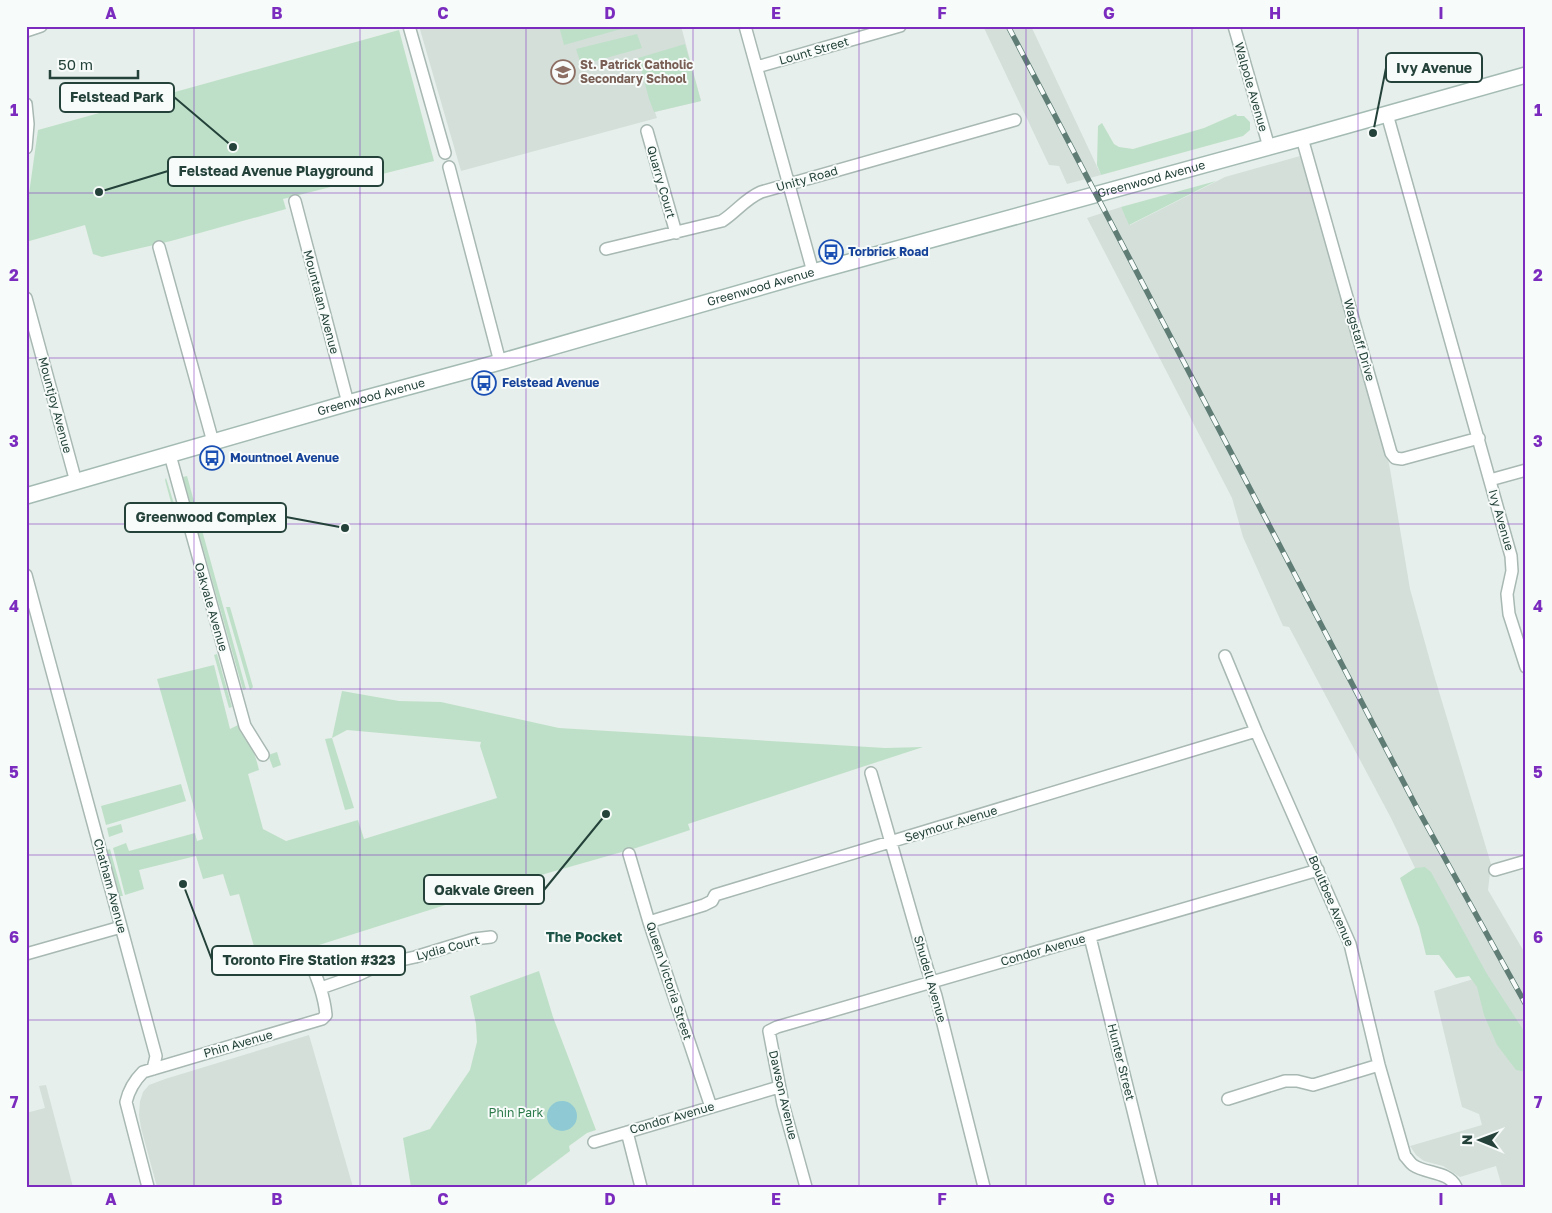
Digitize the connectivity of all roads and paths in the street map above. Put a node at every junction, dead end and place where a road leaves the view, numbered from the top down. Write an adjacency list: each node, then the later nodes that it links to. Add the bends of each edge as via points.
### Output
1 (41, 26): 6 (street)
2 (409, 26): 16 (street)
3 (745, 26): 7 (street)
4 (900, 26): 7 (street, Lount Street)
5 (1234, 26): 14 (street, Walpole Avenue)
6 (26, 30)
7 (757, 67): 18 (street)
8 (1526, 74): 10 (street, Greenwood Avenue)
9 (26, 104): 15 (street)
10 (1387, 114): 13 (street, Greenwood Avenue); 28 (street, Ivy Avenue)
11 (1015, 120): 18 (street, Unity Road)
12 (647, 131): 20 (street, Quarry Court)
13 (1302, 138): 14 (street, Greenwood Avenue); 28 (street, Wagstaff Drive, via 1392,453 1395,458 1402,459)
14 (1269, 147): 23 (street, Greenwood Avenue)
15 (26, 148)
16 (445, 153)
17 (449, 167): 26 (street)
18 (789, 183): 20 (street, Unity Road, via 752,196 722,221); 23 (street)
19 (295, 200): 27 (street, Mountalan Avenue)
20 (676, 233): 22 (street, Unity Road)
21 (159, 247): 29 (street)
22 (606, 249)
23 (812, 272): 26 (street, Greenwood Avenue)
24 (26, 298): 25 (street, Mountjoy Avenue)
25 (31, 337): 33 (street, Mountjoy Avenue)
26 (500, 362): 27 (street, Greenwood Avenue)
27 (348, 403): 29 (street, Greenwood Avenue)
28 (1478, 438): 32 (street, Ivy Avenue)
29 (213, 442): 30 (street, Greenwood Avenue)
30 (170, 455): 33 (street, Greenwood Avenue); 39 (street, Oakvale Avenue, via 245,726)
31 (1526, 470): 32 (street)
32 (1490, 480): 37 (street, Ivy Avenue, via 1511,556 1512,571 1507,594)
33 (76, 482): 34 (street, Greenwood Avenue)
34 (26, 496)
35 (26, 575): 47 (street, Chatham Avenue)
36 (1225, 656): 38 (street, Boultbee Avenue)
37 (1526, 667)
38 (1256, 731): 41 (street, Seymour Avenue); 44 (street, Boultbee Avenue)
39 (263, 755)
40 (871, 773): 41 (street, Shudell Avenue)
41 (890, 842): 46 (street, Seymour Avenue, via 715,895 704,905); 52 (street, Shudell Avenue)
42 (629, 854): 46 (street, Queen Victoria Street)
43 (1526, 861): 45 (street)
44 (1318, 870): 49 (street, Condor Avenue); 55 (street, Boultbee Avenue, via 1350,944)
45 (1496, 870)
46 (649, 922): 59 (street, Queen Victoria Street)
47 (121, 927): 50 (street); 56 (street, Chatham Avenue, via 156,1056)
48 (491, 937): 53 (street, Lydia Court, via 379,964)
49 (1090, 937): 52 (street, Condor Avenue); 66 (street, Hunter Street)
50 (26, 954)
51 (307, 954): 53 (street)
52 (931, 982): 54 (street, Condor Avenue); 65 (street, Shudell Avenue)
53 (321, 988): 56 (street, Phin Avenue, via 326,1015 322,1019)
54 (769, 1032): 57 (street, Dawson Avenue)
55 (1379, 1065): 58 (street, via 1313,1085 1285,1082); 67 (street, Boultbee Avenue, via 1405,1156 1413,1165 1450,1179)
56 (153, 1069): 62 (street, via 135,1079 126,1102)
57 (779, 1087): 59 (street, Condor Avenue); 64 (street, Dawson Avenue)
58 (1228, 1099)
59 (711, 1107): 60 (street, Condor Avenue)
60 (627, 1132): 61 (street, Condor Avenue); 63 (street)
61 (594, 1142)
62 (148, 1187)
63 (642, 1187)
64 (806, 1187)
65 (984, 1187)
66 (1152, 1187)
67 (1456, 1187)

